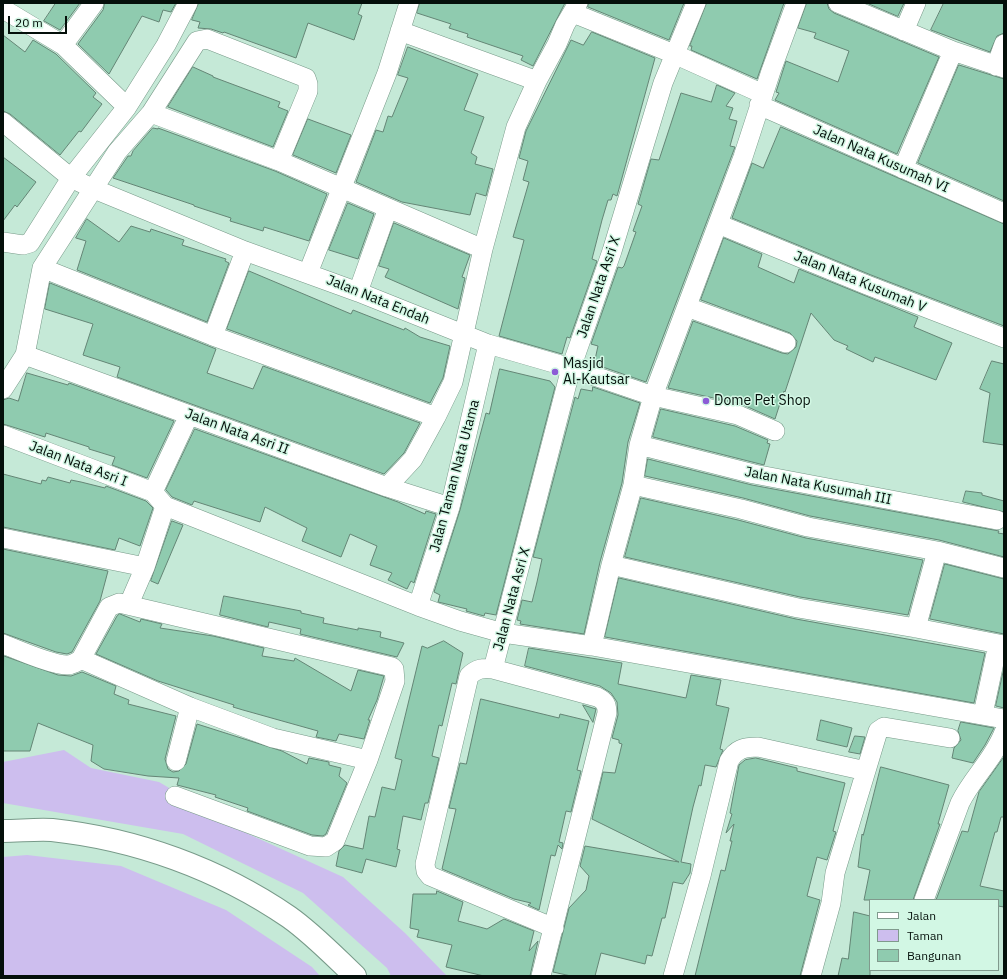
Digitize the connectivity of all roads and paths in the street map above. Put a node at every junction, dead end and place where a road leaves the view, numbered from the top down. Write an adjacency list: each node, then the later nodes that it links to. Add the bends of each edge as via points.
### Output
1 (94, 3): 13 (street)
2 (188, 3): 19 (street, via 166,46)
3 (409, 3): 11 (street)
4 (696, 3): 15 (street, Jalan Nata Asri X)
5 (796, 3): 18 (street)
6 (838, 3): 10 (street)
7 (916, 3): 10 (street)
8 (576, 8): 15 (street, Jalan Nata Kusumah VI); 17 (street)
9 (3, 9): 13 (street)
10 (904, 30): 14 (street)
11 (400, 31): 17 (street); 25 (street, via 384,80)
12 (1004, 44): 16 (street)
13 (63, 45): 19 (street)
14 (953, 52): 16 (street); 23 (street)
15 (674, 54): 18 (street, Jalan Nata Kusumah VI); 42 (street, Jalan Nata Asri X, via 612,251)
16 (1000, 67)
17 (537, 81): 30 (street, via 516,127)
18 (761, 100): 23 (street, Jalan Nata Kusumah VI); 28 (street)
19 (127, 107): 24 (street)
20 (151, 113): 22 (street); 22 (street, via 197,41 207,39 306,78 308,91); 24 (street, via 117,152)
21 (3, 122): 24 (street, Jalan Nata Endah)
22 (279, 160): 25 (street)
23 (903, 169): 27 (street, Jalan Nata Kusumah VI)
24 (83, 184): 29 (street, via 30,243 23,245); 31 (street, Jalan Nata Endah); 32 (street)
25 (342, 187): 26 (street); 33 (street)
26 (388, 208): 30 (street); 34 (street)
27 (1004, 213)
28 (718, 224): 35 (street); 38 (street, Jalan Nata Kusumah V)
29 (3, 242)
30 (482, 249): 36 (street)
31 (244, 251): 33 (street, Jalan Nata Endah); 37 (street)
32 (42, 268): 37 (street); 41 (street)
33 (308, 273): 34 (street, Jalan Nata Endah)
34 (358, 292): 36 (street, Jalan Nata Endah)
35 (687, 307): 39 (street); 44 (street)
36 (464, 335): 40 (street, Jalan Nata Endah); 46 (street, via 453,382)
37 (213, 336): 46 (street)
38 (1004, 338)
39 (786, 343)
40 (488, 344): 42 (street, Jalan Nata Endah); 53 (street, Jalan Taman Nata Utama)
41 (25, 355): 43 (street); 45 (street, Jalan Nata Asri II)
42 (571, 368): 44 (street, Jalan Nata Endah); 63 (street, Jalan Nata Asri X)
43 (3, 389)
44 (653, 396): 47 (street, Jalan Nata Endah, via 738,415); 49 (street)
45 (189, 415): 51 (street, Jalan Nata Asri II); 52 (street)
46 (436, 417): 51 (street, via 413,459)
47 (775, 431)
48 (3, 435): 52 (street, Jalan Nata Asri I)
49 (639, 445): 50 (street); 54 (street, Jalan Nata Kusumah III, via 754,474)
50 (633, 485): 56 (street, via 808,527); 57 (street)
51 (387, 487): 53 (street, Jalan Nata Asri II)
52 (159, 499): 58 (street); 61 (street, Jalan Nata Asri I)
53 (450, 507): 61 (street, Jalan Taman Nata Utama)
54 (997, 520)
55 (3, 538): 58 (street)
56 (937, 551): 59 (street); 62 (street)
57 (611, 565): 62 (street, via 798,608); 66 (street)
58 (144, 567): 60 (street)
59 (1004, 568)
60 (129, 604): 67 (street, via 119,603 109,607); 74 (street, via 392,667 396,672 395,681)
61 (418, 606): 63 (street, Jalan Nata Asri I)
62 (916, 628): 65 (street)
63 (503, 633): 66 (street, Jalan Nata Asri I); 68 (street, Jalan Nata Asri X)
64 (3, 644): 67 (street, via 66,665 75,664)
65 (1001, 644): 70 (street)
66 (592, 646): 70 (street, Jalan Nata Asri I, via 889,700)
67 (82, 659): 69 (street)
68 (493, 669): 81 (street, via 597,697 604,700 607,706); 81 (street, via 474,670 469,676 425,864 426,871 430,876)
69 (190, 707): 74 (street, via 273,738); 75 (street)
70 (983, 714): 71 (street, Jalan Nata Asri I)
71 (1004, 719)
72 (1004, 732): 80 (street, via 996,751 964,794)
73 (950, 738): 76 (street, via 884,727 878,731)
74 (368, 760): 77 (street, via 335,841 326,847 310,846)
75 (176, 761)
76 (866, 771): 85 (street, via 758,747 748,747 733,753 729,760 701,876); 86 (street, via 835,873 831,903)
77 (175, 796)
78 (3, 831): 83 (highway, via 50,830 112,840 174,857 249,892 290,918)
79 (3, 844): 82 (highway, via 30,843 99,849 196,880 269,918)
80 (924, 899)
81 (554, 928): 84 (street)
82 (337, 976)
83 (355, 976)
84 (541, 976)
85 (673, 976)
86 (811, 976)

